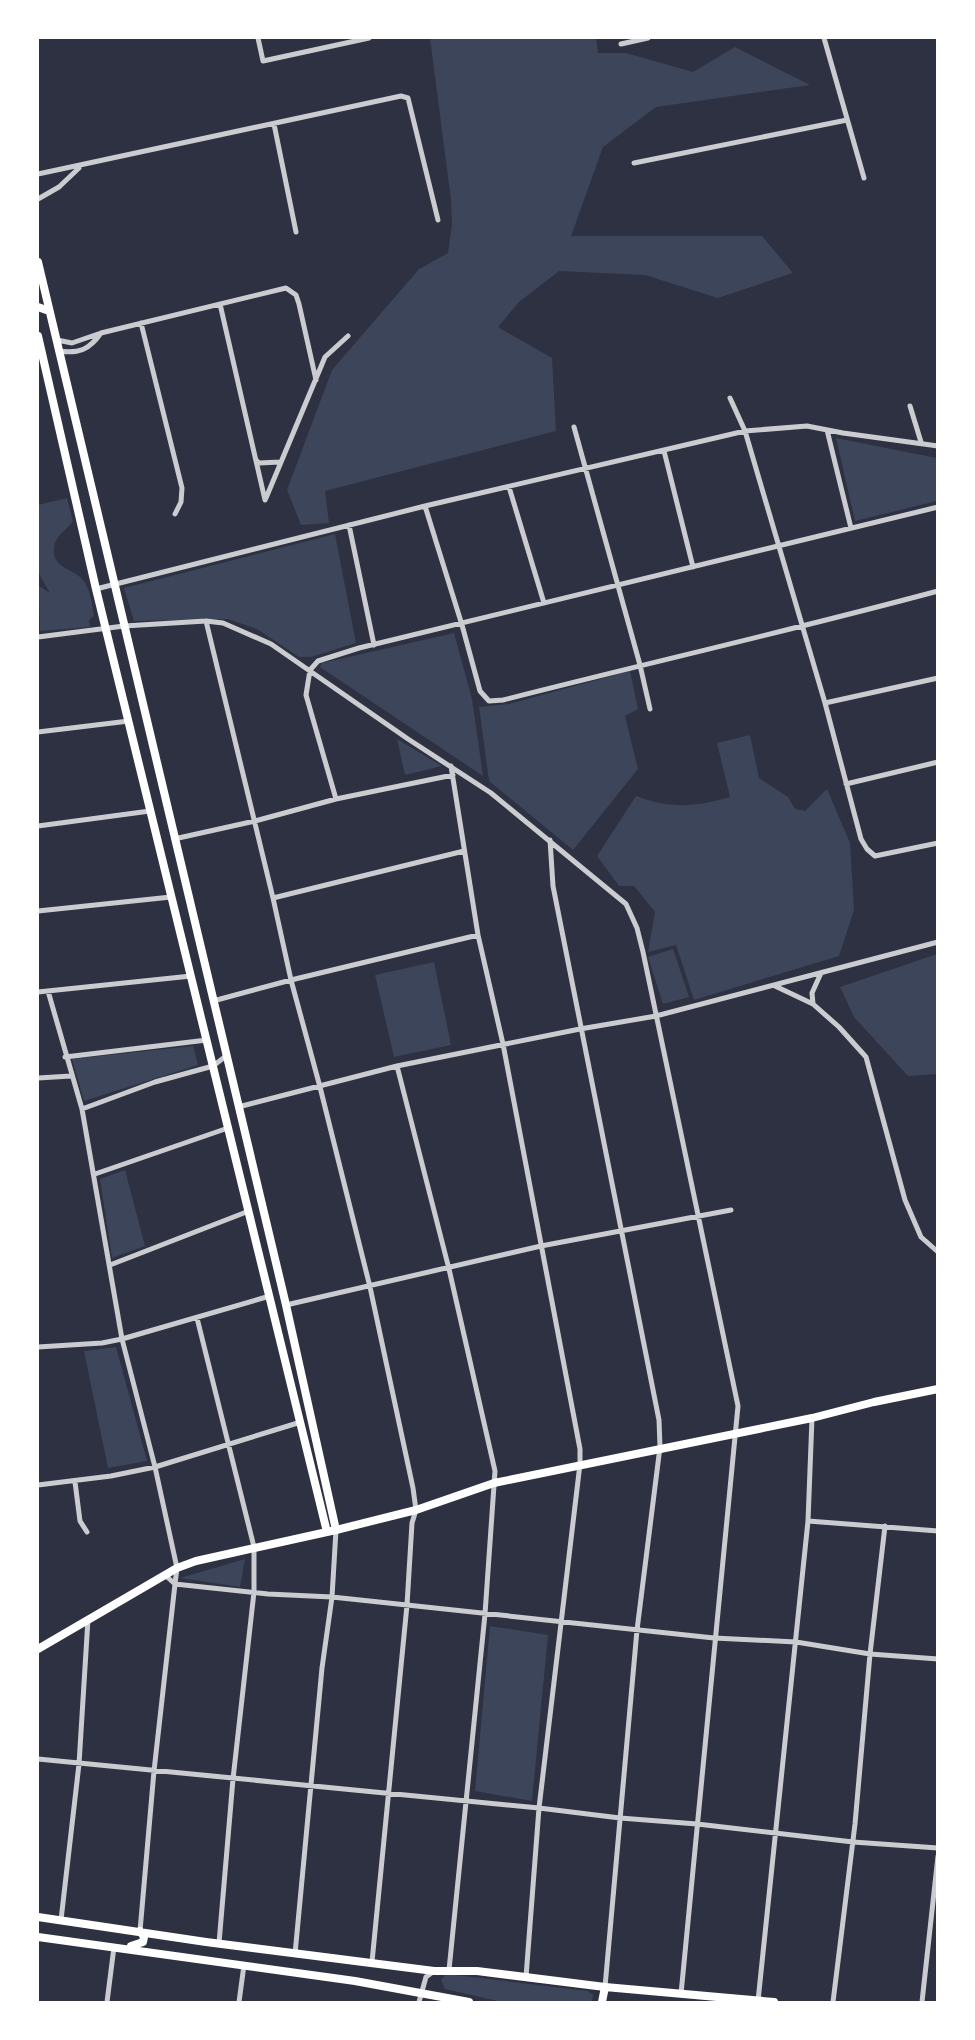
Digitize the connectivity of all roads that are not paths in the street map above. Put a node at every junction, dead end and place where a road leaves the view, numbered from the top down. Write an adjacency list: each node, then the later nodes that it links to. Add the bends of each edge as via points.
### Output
1 (258, 38): 2 (street, via 263,61)
2 (369, 38)
3 (648, 38): 5 (street)
4 (824, 38): 6 (street)
5 (621, 44)
6 (847, 120): 8 (street); 11 (street)
7 (274, 124): 9 (street); 13 (street, via 402,96 408,98); 14 (street)
8 (634, 163)
9 (82, 166): 10 (street); 12 (street)
10 (38, 174)
11 (864, 178)
12 (38, 199)
13 (438, 220)
14 (296, 232)
15 (38, 262): 16 (main road)
16 (47, 301): 17 (main road); 20 (main road)
17 (38, 302)
18 (220, 304): 21 (street); 28 (street, via 286,288 296,295); 37 (street)
19 (38, 307): 20 (main road)
20 (49, 311): 25 (main road)
21 (141, 323): 22 (street); 43 (street, via 182,488)
22 (101, 333): 25 (street, via 72,343); 27 (street, via 90,348)
23 (38, 336): 26 (main road)
24 (348, 336): 28 (street, via 326,357)
25 (56, 340): 27 (main road)
26 (40, 347): 27 (main road, via 49,354); 50 (main road)
27 (58, 351): 48 (main road)
28 (316, 380): 38 (street)
29 (730, 398): 33 (street)
30 (910, 406): 34 (street)
31 (574, 427): 39 (street)
32 (827, 430): 33 (street, via 807,426); 34 (street); 45 (street)
33 (745, 431): 36 (street); 46 (street)
34 (921, 442): 35 (street)
35 (938, 446)
36 (664, 451): 39 (street); 47 (street)
37 (255, 459): 38 (street, via 260,463); 38 (street, via 265,500)
38 (280, 462)
39 (586, 469): 40 (street); 49 (street)
40 (508, 486): 41 (street); 52 (street)
41 (425, 506): 44 (street); 54 (street)
42 (937, 509): 45 (street)
43 (175, 514)
44 (349, 525): 48 (street); 59 (street)
45 (851, 528): 46 (street)
46 (778, 547): 47 (street); 56 (street)
47 (693, 567): 49 (street)
48 (114, 585): 50 (street); 55 (main road)
49 (618, 585): 52 (street); 60 (street)
50 (96, 589): 57 (main road)
51 (938, 591): 56 (street)
52 (544, 603): 54 (street)
53 (206, 621): 55 (street); 61 (street, via 223,623 271,644); 73 (street)
54 (462, 625): 59 (street); 60 (street, via 480,691 489,701)
55 (124, 626): 57 (street); 75 (main road)
56 (803, 627): 60 (street); 63 (street)
57 (107, 628): 58 (street); 65 (main road)
58 (38, 637)
59 (374, 645): 61 (street, via 318,661)
60 (640, 664): 64 (street)
61 (310, 670): 68 (street); 71 (street, via 306,695)
62 (938, 678): 63 (street)
63 (825, 703): 70 (street)
64 (651, 709)
65 (129, 721): 66 (street); 72 (main road)
66 (38, 732)
67 (938, 762): 70 (street)
68 (451, 766): 69 (street); 76 (street)
69 (453, 775): 71 (street); 78 (street)
70 (846, 783): 77 (street, via 861,838 875,856)
71 (336, 799): 73 (street)
72 (150, 811): 74 (street); 79 (main road)
73 (255, 821): 75 (street); 80 (street)
74 (38, 826)
75 (174, 839): 90 (main road)
76 (550, 840): 92 (street, via 626,904 637,928); 93 (street, via 553,886)
77 (938, 843)
78 (464, 851): 80 (street); 82 (street)
79 (171, 897): 81 (street); 85 (main road)
80 (273, 897): 86 (street)
81 (38, 911)
82 (478, 935): 86 (street); 95 (street)
83 (938, 942): 84 (street)
84 (821, 973): 87 (street); 91 (street, via 812,993)
85 (191, 976): 89 (street); 90 (main road, via 204,980); 94 (main road)
86 (291, 980): 90 (street); 102 (street)
87 (776, 986): 91 (street); 92 (street)
88 (38, 992): 89 (street)
89 (48, 992): 97 (street)
90 (213, 1001): 96 (main road)
91 (813, 1004): 112 (street, via 866,1057 905,1200 921,1237)
92 (656, 1016): 93 (street); 109 (street)
93 (580, 1029): 95 (street); 110 (street)
94 (207, 1040): 97 (street); 98 (main road)
95 (503, 1044): 99 (street); 111 (street)
96 (226, 1056): 98 (street); 103 (main road)
97 (65, 1057): 100 (street)
98 (213, 1066): 104 (street); 105 (main road)
99 (397, 1066): 102 (street); 114 (street)
100 (71, 1076): 101 (street); 104 (street)
101 (38, 1078)
102 (320, 1087): 103 (street); 116 (street)
103 (238, 1107): 115 (main road)
104 (82, 1109): 106 (street)
105 (228, 1128): 106 (street); 108 (main road)
106 (94, 1174): 113 (street)
107 (731, 1210): 109 (street)
108 (249, 1211): 113 (street); 117 (main road)
109 (698, 1217): 110 (street); 125 (street, via 738,1407)
110 (621, 1232): 111 (street); 127 (street, via 659,1420)
111 (541, 1246): 114 (street); 128 (street, via 570,1389)
112 (938, 1252)
113 (110, 1265): 120 (street)
114 (449, 1269): 116 (street); 131 (street, via 495,1472)
115 (280, 1281): 117 (main road); 118 (main road)
116 (370, 1287): 118 (street); 133 (street)
117 (270, 1296): 118 (main road); 119 (street); 124 (main road)
118 (286, 1305): 136 (main road)
119 (197, 1318): 120 (street); 126 (street)
120 (122, 1339): 121 (street); 129 (street)
121 (38, 1347)
122 (938, 1389): 123 (main road)
123 (812, 1418): 125 (main road); 134 (street)
124 (300, 1422): 126 (street); 139 (main road)
125 (737, 1432): 127 (main road); 151 (street)
126 (228, 1443): 129 (street); 140 (street)
127 (660, 1448): 128 (main road); 150 (street)
128 (580, 1464): 131 (main road); 149 (street)
129 (155, 1467): 130 (street); 141 (street)
130 (75, 1482): 132 (street); 138 (street, via 80,1521)
131 (494, 1483): 133 (main road); 147 (street)
132 (38, 1485)
133 (416, 1510): 136 (main road); 146 (street)
134 (808, 1521): 135 (street); 152 (street)
135 (885, 1526): 137 (street); 154 (street)
136 (336, 1530): 139 (main road); 145 (street)
137 (938, 1531)
138 (87, 1532)
139 (327, 1532): 140 (main road)
140 (254, 1547): 141 (main road); 144 (street)
141 (177, 1568): 142 (main road); 143 (street)
142 (165, 1575): 143 (street); 148 (main road)
143 (175, 1584): 144 (street); 158 (street)
144 (254, 1592): 145 (street); 159 (street)
145 (332, 1597): 146 (street); 160 (street)
146 (408, 1605): 147 (street); 161 (street)
147 (485, 1614): 149 (street); 162 (street)
148 (88, 1618): 153 (main road); 157 (street)
149 (560, 1622): 150 (street); 163 (street)
150 (637, 1630): 151 (street); 164 (street)
151 (714, 1638): 152 (street); 165 (street)
152 (796, 1642): 154 (street); 166 (street)
153 (38, 1649)
154 (870, 1654): 155 (street); 167 (street)
155 (938, 1659)
156 (38, 1759): 157 (street)
157 (80, 1764): 158 (street); 171 (street)
158 (154, 1771): 159 (street); 172 (street)
159 (233, 1779): 160 (street); 174 (street)
160 (312, 1785): 161 (street); 176 (street)
161 (388, 1794): 162 (street); 177 (street)
162 (466, 1802): 163 (street); 179 (street)
163 (539, 1808): 164 (street); 181 (street)
164 (620, 1818): 165 (street); 182 (street)
165 (697, 1824): 166 (street); 184 (street)
166 (776, 1834): 167 (street); 185 (street)
167 (853, 1842): 168 (street); 192 (street)
168 (938, 1848)
169 (938, 1856): 193 (street)
170 (38, 1917): 171 (main road)
171 (61, 1920): 172 (main road)
172 (140, 1931): 174 (main road); 175 (main road, via 144,1937 140,1944)
173 (38, 1937): 175 (main road)
174 (219, 1943): 176 (main road)
175 (114, 1947): 178 (main road); 186 (street)
176 (295, 1953): 177 (main road)
177 (372, 1962): 180 (main road)
178 (244, 1965): 183 (main road); 187 (street)
179 (449, 1970): 180 (main road); 181 (main road)
180 (434, 1971): 183 (street, via 426,1977)
181 (526, 1977): 182 (main road)
182 (605, 1987): 184 (main road); 190 (main road)
183 (421, 1992): 188 (street); 189 (main road)
184 (681, 1994): 185 (main road)
185 (758, 2001): 191 (main road)
186 (107, 2002)
187 (239, 2002)
188 (419, 2002)
189 (469, 2002)
190 (602, 2002)
191 (774, 2002)
192 (832, 2002)
193 (921, 2002)

